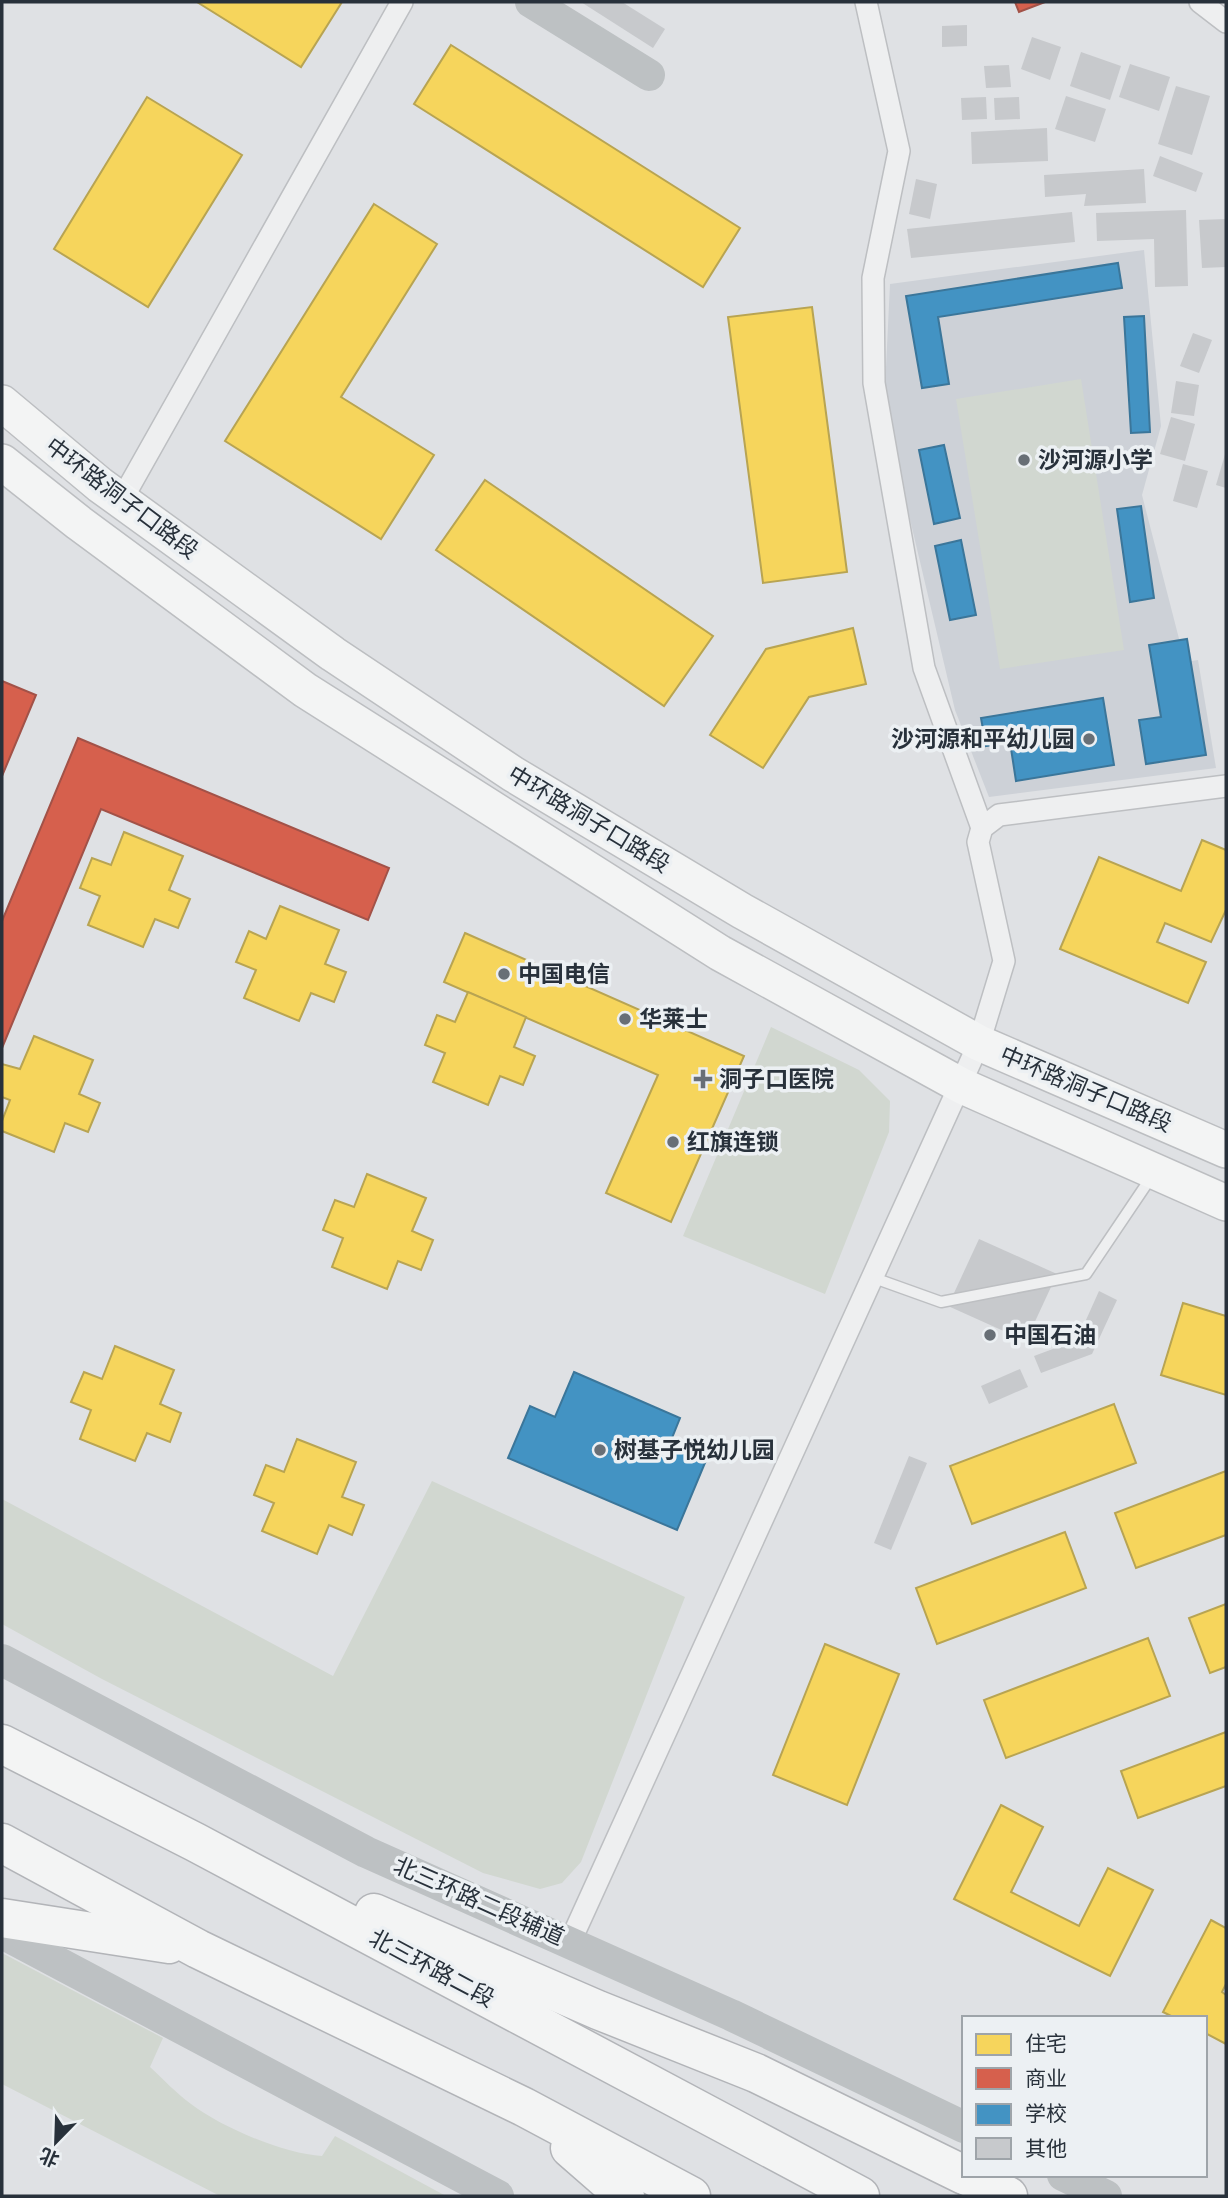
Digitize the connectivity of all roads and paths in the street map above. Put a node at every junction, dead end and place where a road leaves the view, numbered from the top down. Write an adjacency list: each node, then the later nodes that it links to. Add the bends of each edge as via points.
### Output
1 (402, 2): 9 (street)
2 (531, 2): 6 (main road)
3 (866, 2): 11 (street, via 899,151 873,278 874,383 923,668)
4 (1200, 2): 5 (street)
5 (1226, 22)
6 (649, 75)
7 (2, 403): 9 (main road, 中环路洞子口路段)
8 (2, 462): 13 (main road, 中环路洞子口路段, via 305,690 720,953)
9 (121, 500): 12 (main road, 中环路洞子口路段, via 333,654 513,774 742,911)
10 (1226, 786): 11 (street, via 999,815)
11 (982, 828): 12 (street, via 978,842 1004,961)
12 (979, 1043): 13 (street); 14 (main road, 中环路洞子口路段)
13 (962, 1086): 15 (main road, 中环路洞子口路段); 17 (street)
14 (1226, 1150)
15 (1155, 1171): 16 (main road, 中环路洞子口路段); 17 (lane, via 1086,1274 941,1302)
16 (1226, 1203)
17 (874, 1278): 24 (street)
18 (2, 1660): 24 (main road, 北三环路二段辅道, via 366,1852)
19 (2, 1744): 20 (highway, 北三环路二段)
20 (195, 1842): 28 (highway, via 452,1944 598,2010 756,2073); 34 (highway, 北三环路二段)
21 (2, 1843): 25 (highway)
22 (2, 1918): 25 (highway)
23 (2, 1933): 31 (main road)
24 (570, 1942): 27 (main road, 北三环路二段辅道)
25 (198, 1949): 26 (highway)
26 (524, 2107): 32 (highway); 33 (highway)
27 (962, 2126)
28 (962, 2174)
29 (968, 2177): 35 (highway)
30 (1067, 2177): 36 (main road)
31 (498, 2196)
32 (625, 2196)
33 (691, 2196)
34 (860, 2196)
35 (1008, 2196)
36 (1106, 2196)

